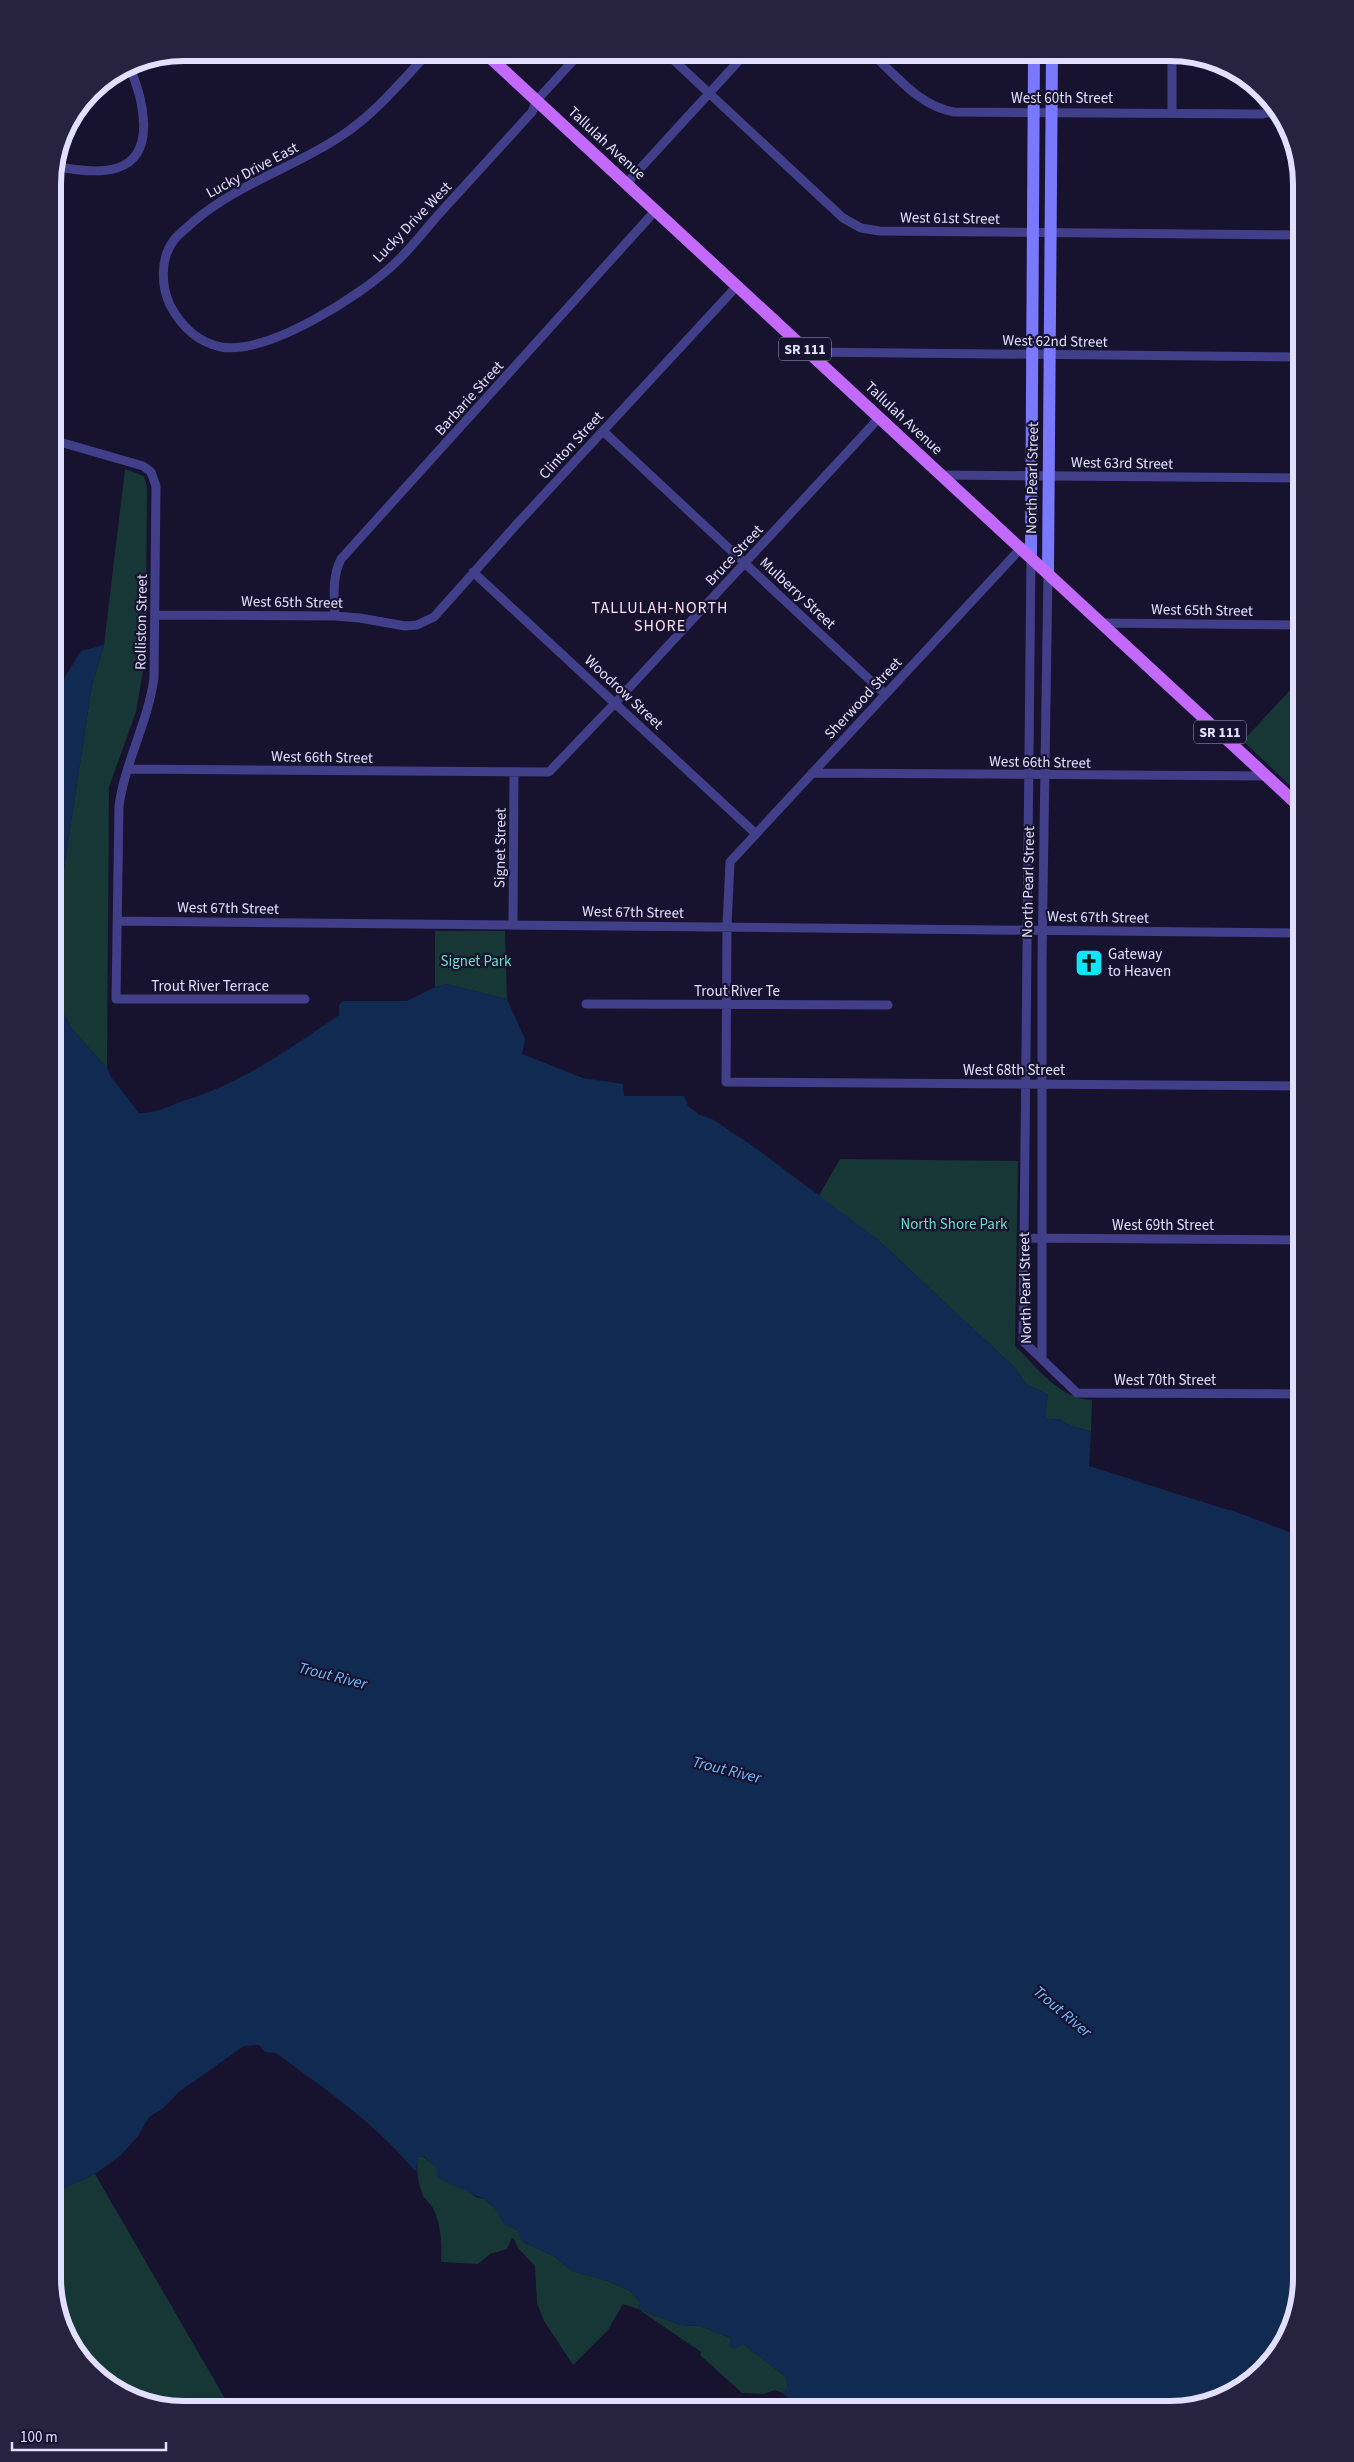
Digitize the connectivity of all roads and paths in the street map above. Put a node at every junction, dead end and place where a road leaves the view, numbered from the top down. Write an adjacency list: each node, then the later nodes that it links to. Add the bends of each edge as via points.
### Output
1 (420, 62): 24 (street, Lucky Drive East, via 355,126 313,153 227,196 175,238 164,264 164,293 179,322)
2 (495, 62): 12 (main road, Tallulah Avenue / SR 111)
3 (572, 62): 12 (street, Lucky Drive West)
4 (676, 62): 11 (street, West 61st Street)
5 (738, 62): 11 (street)
6 (881, 62): 13 (street, West 60th Street, via 924,102 938,109)
7 (1034, 62): 13 (street, North Pearl Street)
8 (1052, 62): 14 (street, North Pearl Street)
9 (1172, 62): 15 (street)
10 (132, 74): 17 (street, via 144,129 136,155 125,164 108,170)
11 (709, 93): 18 (street); 20 (street, West 61st Street, via 843,218 861,228)
12 (537, 100): 18 (main road, Tallulah Avenue / SR 111); 24 (street, Lucky Drive West, via 532,112 393,265 352,297 324,315 252,345 221,347)
13 (1033, 112): 14 (street, West 60th Street); 20 (street, North Pearl Street)
14 (1052, 112): 15 (street, West 60th Street); 21 (street, North Pearl Street)
15 (1172, 112): 16 (street, West 60th Street)
16 (1269, 112)
17 (62, 167)
18 (626, 184): 19 (main road, Tallulah Avenue / SR 111)
19 (655, 211): 23 (main road, Tallulah Avenue / SR 111); 41 (street, Barbarie Street, via 341,559 334,580)
20 (1033, 233): 21 (street, West 61st Street); 26 (street, North Pearl Street)
21 (1051, 233): 22 (street, West 61st Street); 27 (street, North Pearl Street)
22 (1293, 235)
23 (738, 286): 25 (main road, Tallulah Avenue / SR 111); 30 (street, Clinton Street)
24 (196, 337)
25 (808, 352): 26 (street, West 62nd Street); 29 (main road, Tallulah Avenue / SR 111)
26 (1032, 354): 27 (street, West 62nd Street); 33 (street, North Pearl Street)
27 (1050, 354): 28 (street, West 62nd Street); 34 (street, North Pearl Street)
28 (1293, 357)
29 (879, 418): 32 (main road, Tallulah Avenue / SR 111); 37 (street, Bruce Street)
30 (603, 431): 37 (street, Mulberry Street); 38 (street, Clinton Street)
31 (62, 442): 40 (street, Rolliston Street, via 133,461 151,472 156,495)
32 (941, 475): 33 (street, West 63rd Street); 36 (main road, Tallulah Avenue / SR 111)
33 (1031, 476): 34 (street, West 63rd Street); 36 (street, North Pearl Street)
34 (1049, 476): 35 (street, West 63rd Street); 39 (street, North Pearl Street)
35 (1293, 478)
36 (1026, 552): 39 (main road, Tallulah Avenue / SR 111); 45 (street, Sherwood Street); 50 (street, North Pearl Street)
37 (745, 562): 45 (street, Mulberry Street); 46 (street, Bruce Street)
38 (473, 572): 42 (street, Clinton Street); 46 (street, Woodrow Street)
39 (1048, 572): 43 (main road, Tallulah Avenue / SR 111); 51 (street, North Pearl Street)
40 (155, 615): 41 (street, West 65th Street); 47 (street, Rolliston Street, via 151,698)
41 (335, 616): 42 (street, West 65th Street, via 405,626)
42 (426, 622)
43 (1102, 623): 44 (street, West 65th Street); 52 (main road, Tallulah Avenue / SR 111)
44 (1293, 625)
45 (885, 694): 49 (street, Sherwood Street)
46 (615, 704): 48 (street, Bruce Street, via 549,772); 54 (street, Woodrow Street)
47 (128, 769): 48 (street, West 66th Street); 55 (street, via 119,806)
48 (514, 773): 56 (street, Signet Street)
49 (812, 773): 50 (street, West 66th Street); 54 (street, Sherwood Street)
50 (1028, 775): 51 (street, West 66th Street); 58 (street, North Pearl Street)
51 (1046, 776): 52 (street, West 66th Street); 59 (street, North Pearl Street)
52 (1268, 776): 53 (main road, Tallulah Avenue / SR 111)
53 (1293, 800)
54 (756, 833): 57 (street, Sherwood Street, via 730,862)
55 (118, 921): 56 (street, West 67th Street); 61 (street, Trout River Terrace, via 116,999)
56 (513, 924): 57 (street, West 67th Street)
57 (727, 926): 58 (street, West 67th Street); 63 (street)
58 (1026, 930): 59 (street, West 67th Street); 65 (street, North Pearl Street)
59 (1043, 931): 60 (street, West 67th Street); 66 (street, North Pearl Street)
60 (1293, 933)
61 (305, 999)
62 (586, 1004): 63 (street, Trout River Te)
63 (727, 1004): 64 (street, Trout River Te); 65 (street, West 68th Street, via 726,1082)
64 (888, 1005)
65 (1024, 1084): 66 (street, West 68th Street); 68 (street, North Pearl Street)
66 (1043, 1084): 67 (street, West 68th Street); 69 (street, North Pearl Street)
67 (1293, 1086)
68 (1024, 1238): 69 (street, West 69th Street); 71 (street, North Pearl Street, via 1023,1341)
69 (1040, 1238): 70 (street, West 69th Street); 71 (street, North Pearl Street)
70 (1293, 1240)
71 (1042, 1359): 72 (street, West 70th Street, via 1077,1393)
72 (1293, 1394)

